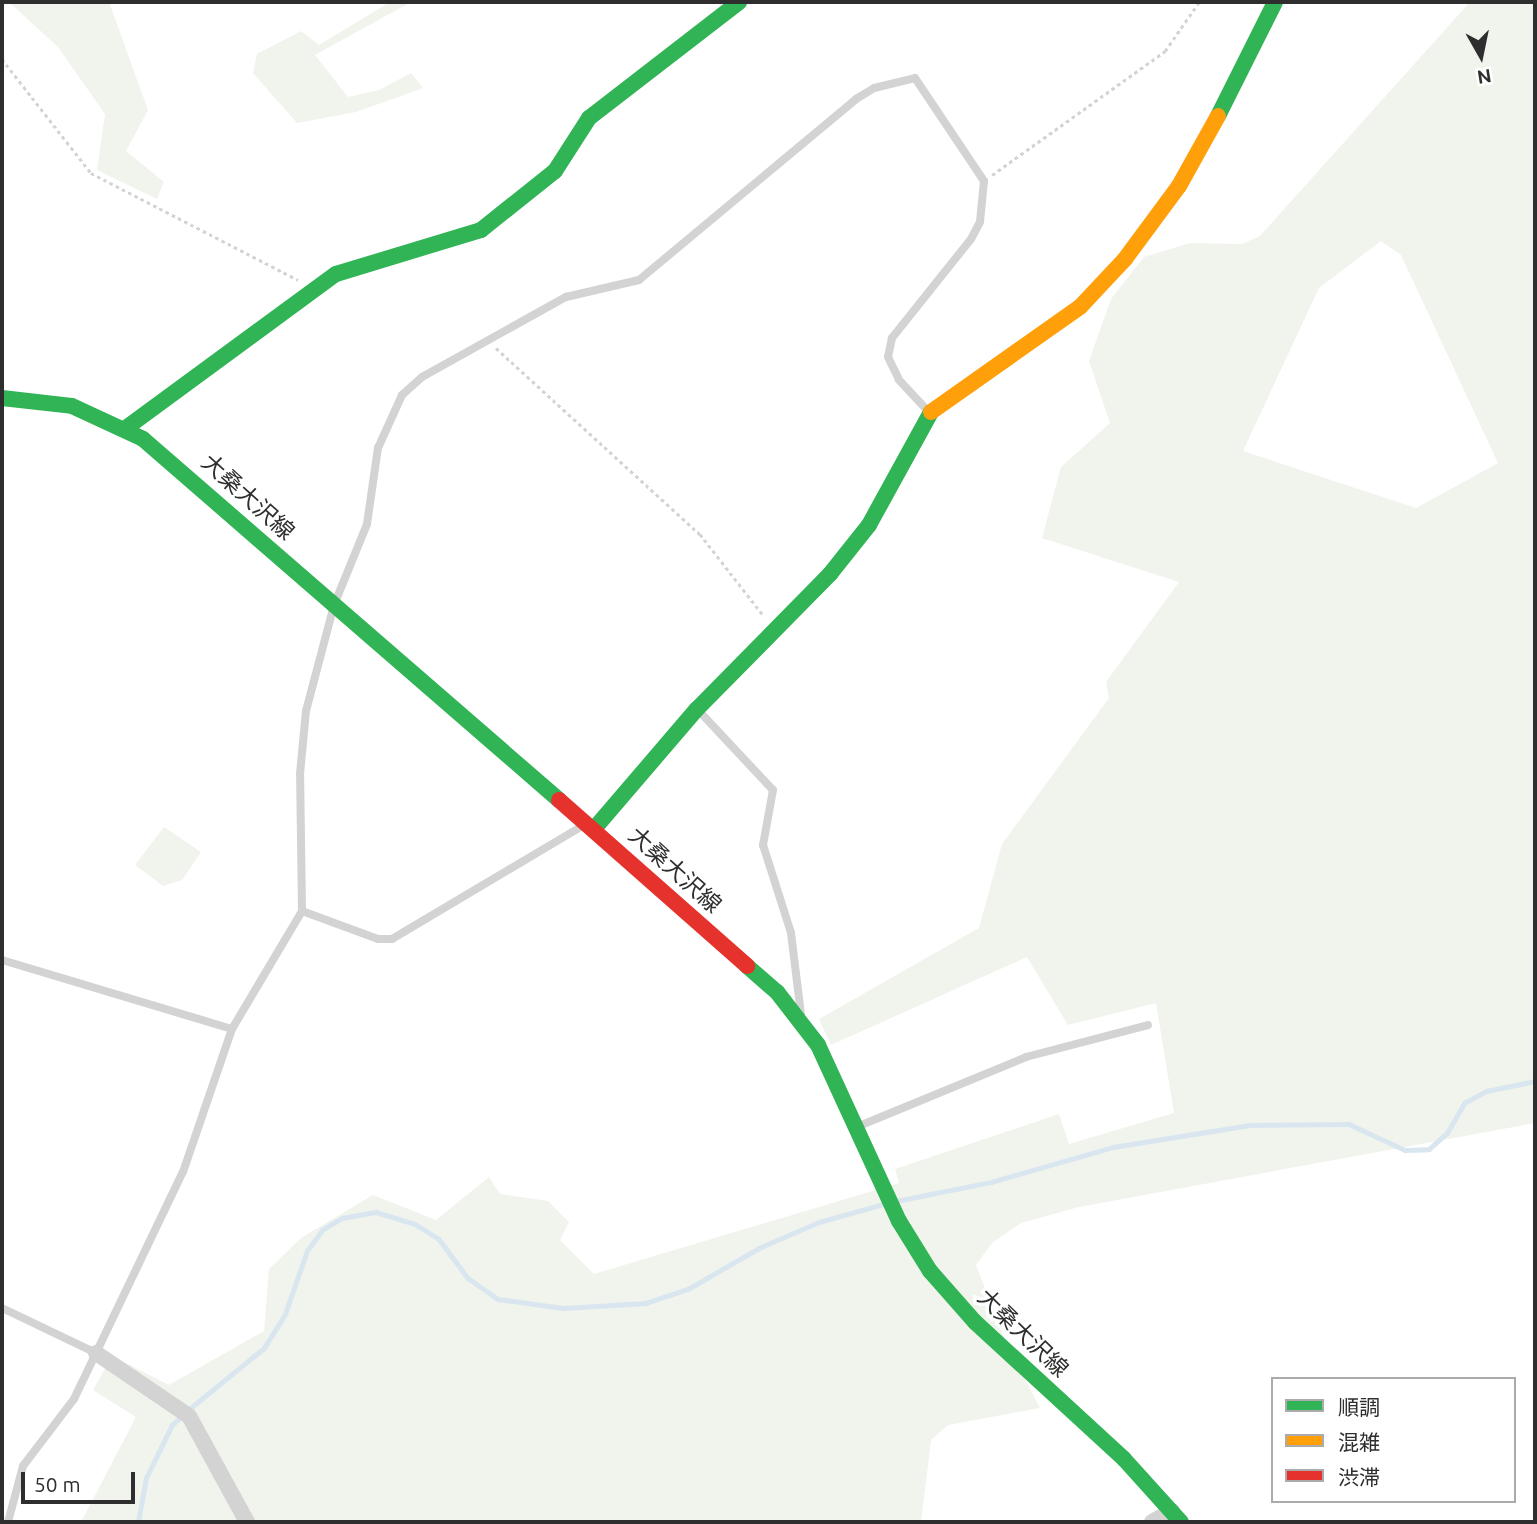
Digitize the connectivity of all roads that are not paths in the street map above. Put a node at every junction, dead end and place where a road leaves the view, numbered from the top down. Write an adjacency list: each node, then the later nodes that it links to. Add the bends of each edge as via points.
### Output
1 (739, 2): 5 (street, via 589,118 555,171 481,230 373,259 336,274)
2 (1275, 2): 4 (street, via 1263,35 1179,186 1125,259 1080,307)
3 (2, 398): 5 (street, 大桑大沢線, via 72,406)
4 (929, 413): 6 (lane, via 899,380 888,357 892,338 971,239 980,222 984,181 915,78 874,88 639,280 566,297 422,377 402,395 378,448 367,524); 7 (street, via 869,524 791,617)
5 (126, 428): 6 (street, 大桑大沢線, via 201,484)
6 (334, 605): 8 (street, 大桑大沢線); 9 (lane, via 306,711 300,774)
7 (697, 709): 8 (street); 11 (lane, via 773,790 763,845 791,933 804,1002)
8 (591, 826): 9 (lane, via 392,939 378,939); 11 (street, 大桑大沢線)
9 (302, 911): 13 (lane)
10 (2, 960): 13 (lane)
11 (801, 1018): 14 (street, 大桑大沢線)
12 (1148, 1025): 14 (lane, via 1026,1057)
13 (232, 1029): 16 (lane, via 183,1172)
14 (856, 1127): 17 (street, 大桑大沢線, via 899,1222 930,1271 975,1322 1124,1459)
15 (2, 1308): 16 (lane)
16 (96, 1353): 18 (lane, via 74,1399 23,1466); 19 (street, via 188,1416)
17 (1176, 1517): 20 (street)
18 (8, 1522)
19 (247, 1522)
20 (1152, 1522)

